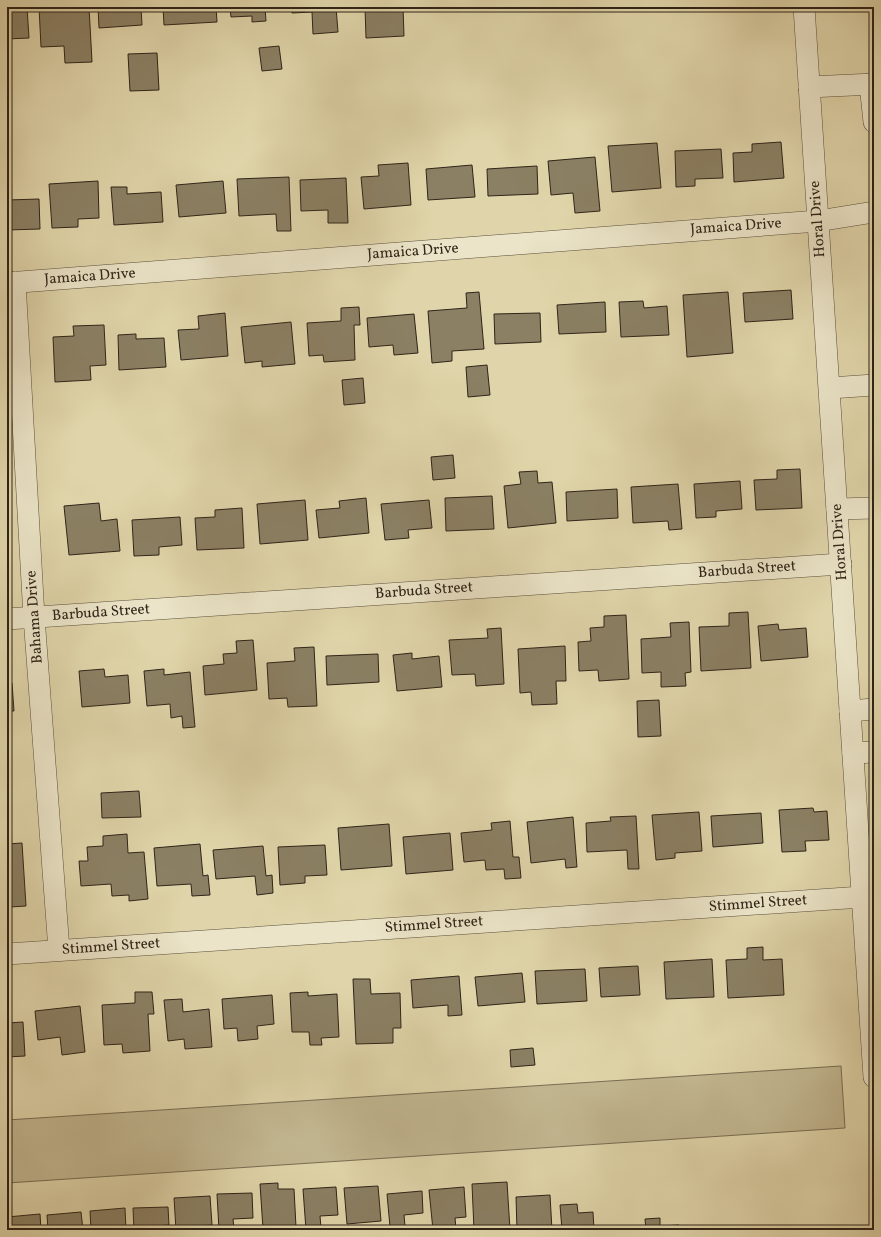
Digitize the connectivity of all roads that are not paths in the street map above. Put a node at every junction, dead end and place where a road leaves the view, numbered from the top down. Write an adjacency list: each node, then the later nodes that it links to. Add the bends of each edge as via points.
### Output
1 (804, 7): 3 (street, Horal Drive)
2 (872, 84): 3 (street); 4 (street)
3 (809, 87): 6 (street, Horal Drive)
4 (874, 122)
5 (874, 212): 6 (street, Jamaica Drive)
6 (818, 221): 7 (street, Jamaica Drive); 9 (street, Horal Drive)
7 (11, 283): 13 (street, Bahama Drive)
8 (874, 385): 9 (street)
9 (830, 388): 11 (street, Horal Drive)
10 (874, 508): 11 (street)
11 (837, 509): 12 (street, Horal Drive)
12 (841, 564): 13 (street, Barbuda Street); 16 (street, Horal Drive)
13 (34, 617): 14 (street, Barbuda Street); 21 (street, Bahama Drive)
14 (7, 619)
15 (874, 709): 16 (street)
16 (850, 711): 18 (street, Horal Drive)
17 (874, 752): 18 (street)
18 (853, 753): 19 (street, Horal Drive)
19 (867, 862): 20 (street, Horal Drive)
20 (862, 896): 21 (street, Stimmel Street); 23 (street, Horal Drive)
21 (59, 950): 22 (street, Stimmel Street)
22 (7, 954)
23 (873, 1039): 24 (street, Horal Drive)
24 (874, 1077)

